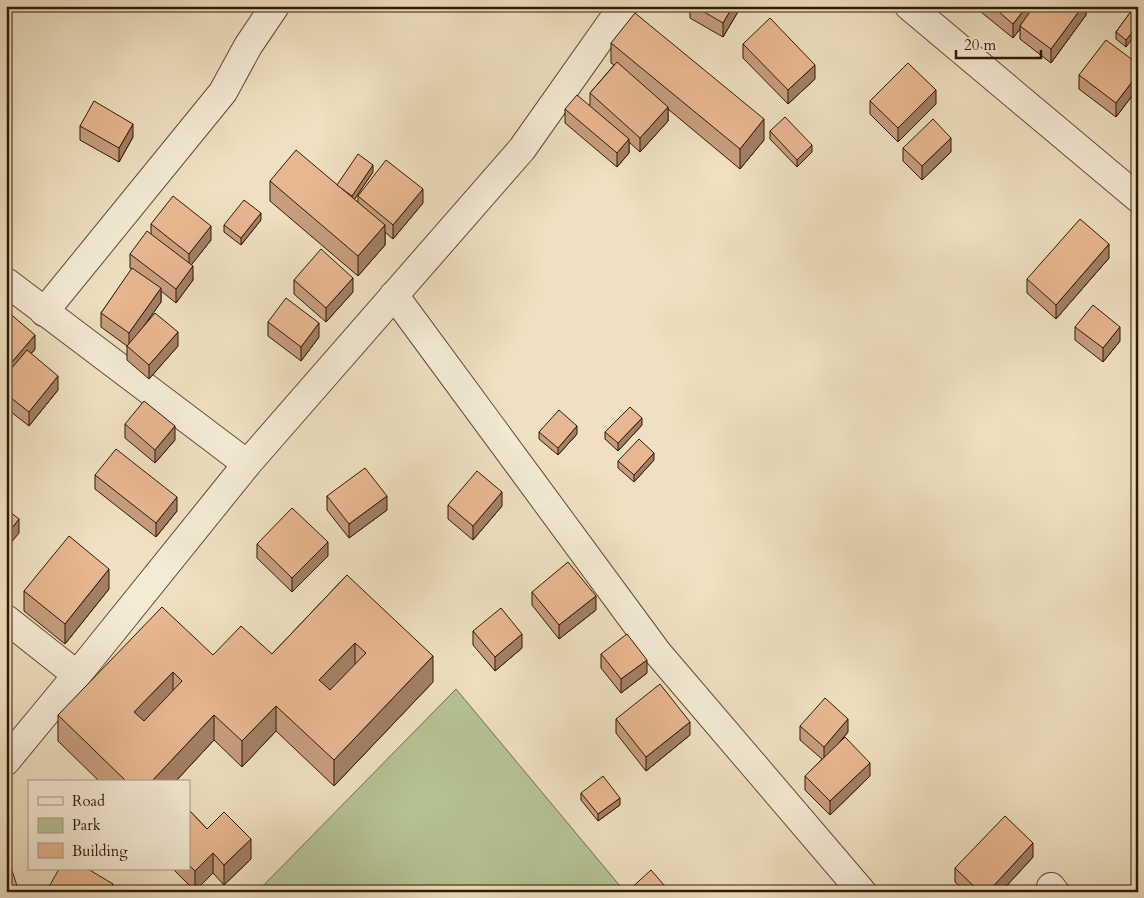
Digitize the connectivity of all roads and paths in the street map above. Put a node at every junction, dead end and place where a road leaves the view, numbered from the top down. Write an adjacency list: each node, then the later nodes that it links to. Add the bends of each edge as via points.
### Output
1 (275, 6): 7 (street, via 223,92)
2 (623, 6): 6 (street, via 522,149)
3 (909, 6): 4 (street)
4 (1138, 198)
5 (6, 282): 7 (street)
6 (394, 296): 8 (street); 12 (street, via 657,652)
7 (44, 312): 8 (street)
8 (247, 464): 10 (street)
9 (6, 619): 10 (street)
10 (77, 675): 11 (street)
11 (6, 761)
12 (862, 892)

